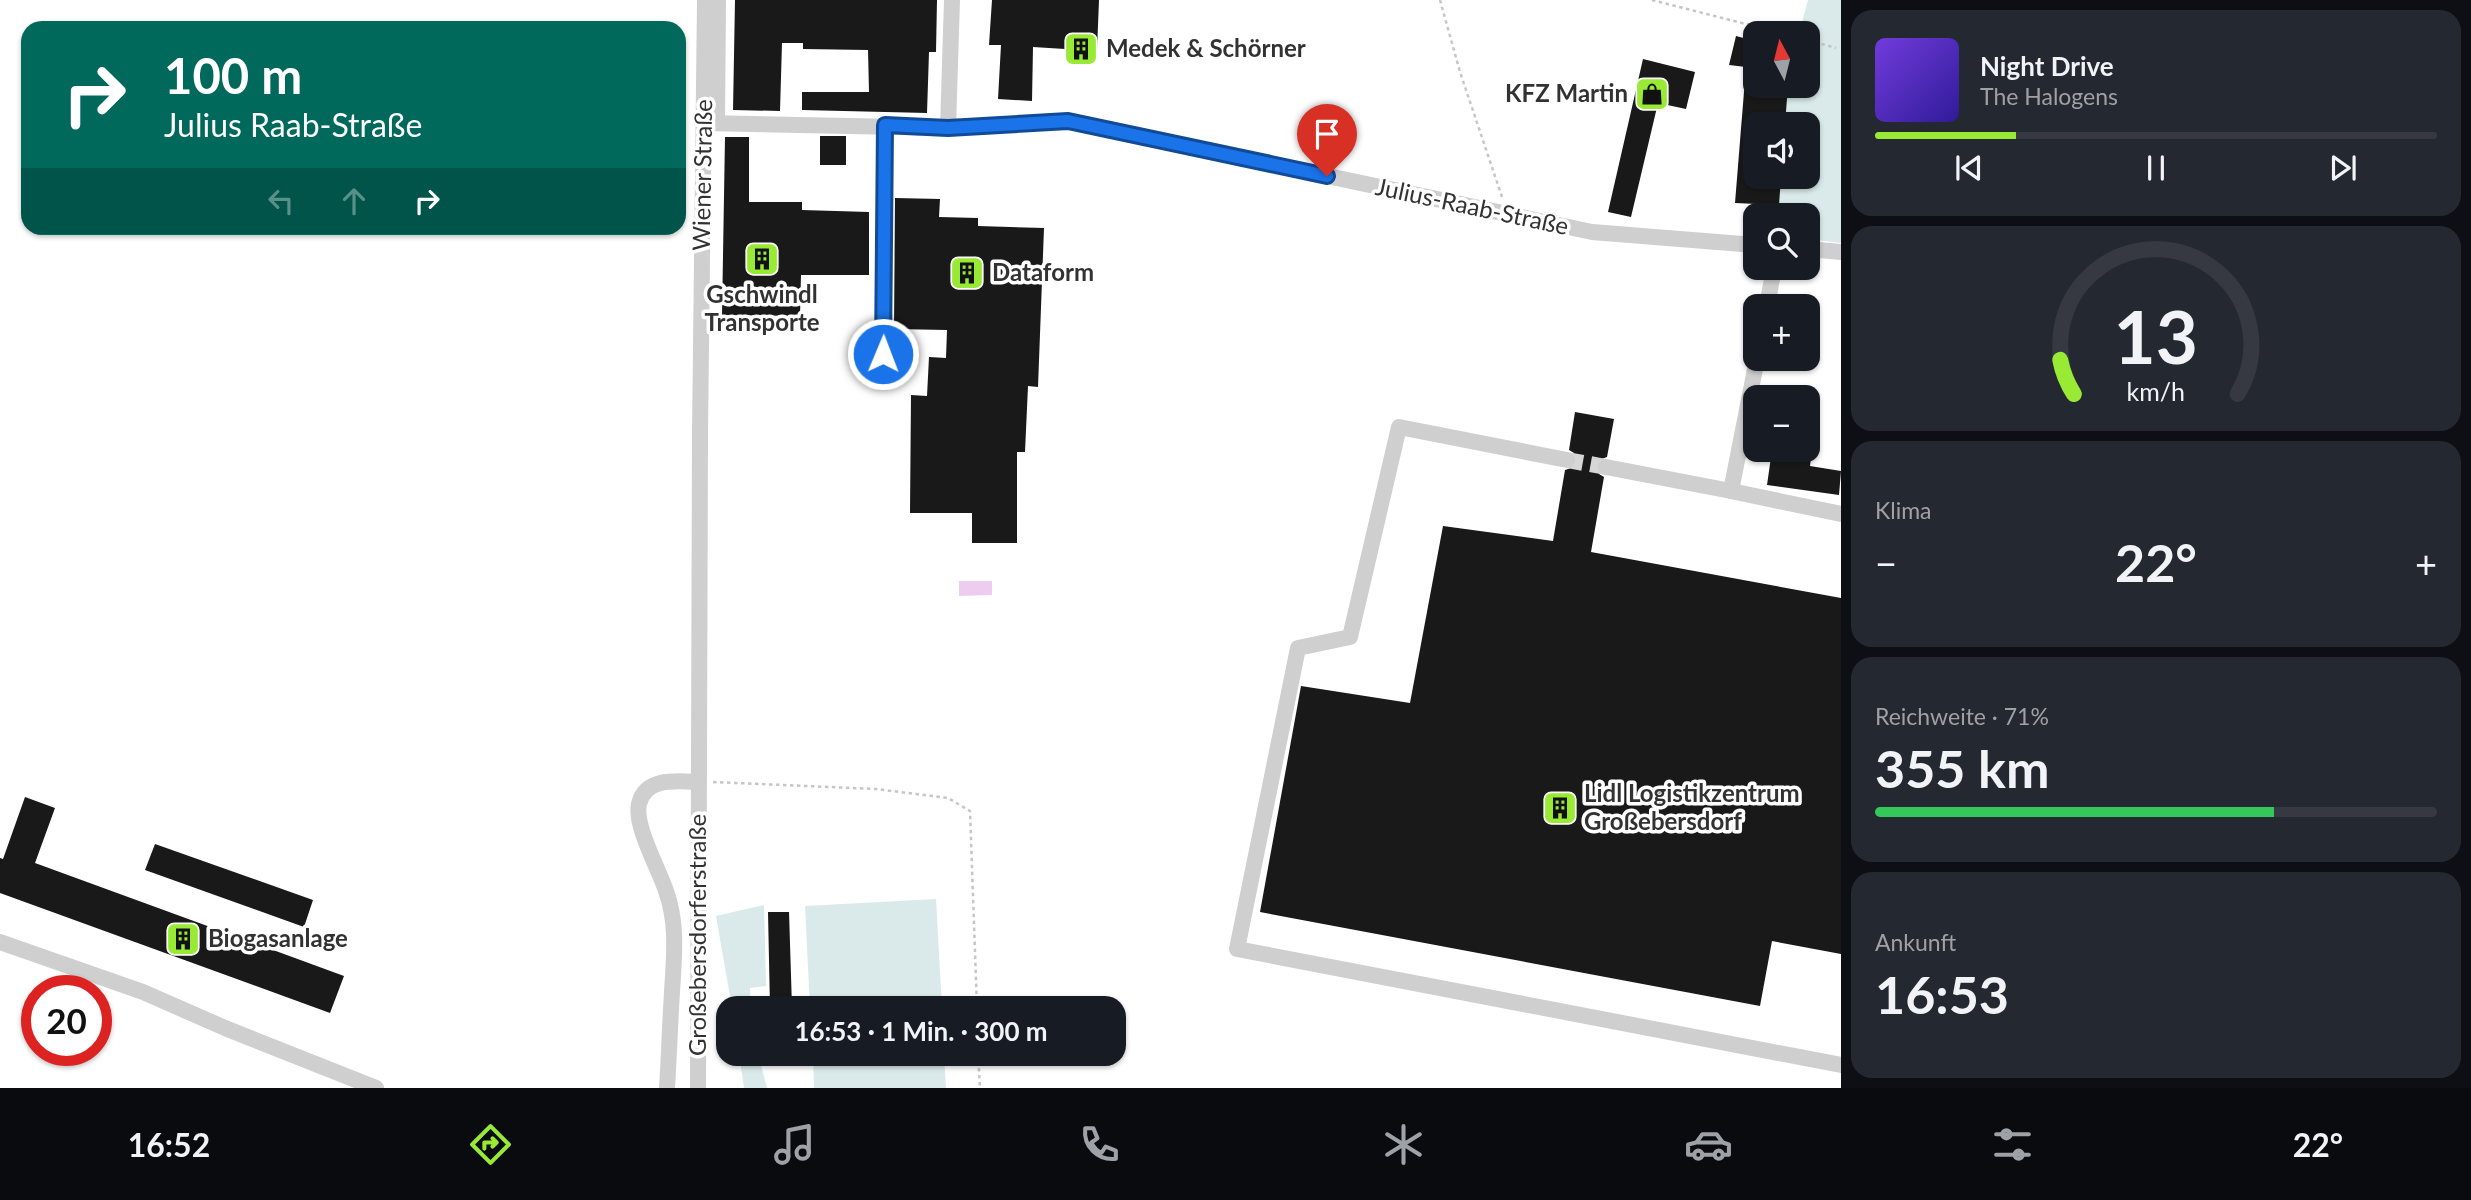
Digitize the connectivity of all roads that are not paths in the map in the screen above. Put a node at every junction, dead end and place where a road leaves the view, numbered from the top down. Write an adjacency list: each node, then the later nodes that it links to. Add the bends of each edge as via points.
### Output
1 (705, 0): 4 (street, Wiener Straße)
2 (718, 0): 4 (street)
3 (952, 0): 6 (street)
4 (710, 123): 5 (street, Julius-Raab-Straße); 16 (street, Wiener Straße, via 700,434)
5 (885, 125): 6 (street, Julius-Raab-Straße); 10 (street)
6 (948, 128): 7 (street, Julius-Raab-Straße, via 1068,121 1592,232)
7 (1743, 244)
8 (1820, 250): 9 (street)
9 (1841, 252)
10 (883, 354)
11 (1755, 371): 14 (street)
12 (1567, 460): 18 (street, via 1399,427 1350,637 1298,648 1237,949)
13 (1605, 467): 14 (street)
14 (1731, 491): 15 (street)
15 (1841, 513)
16 (698, 782): 20 (street, via 660,782 643,794 639,804 638,815 666,892 675,935); 21 (street, Großebersdorferstraße)
17 (0, 942): 19 (street, via 143,992)
18 (1841, 1065)
19 (376, 1088)
20 (667, 1088)
21 (698, 1088)

